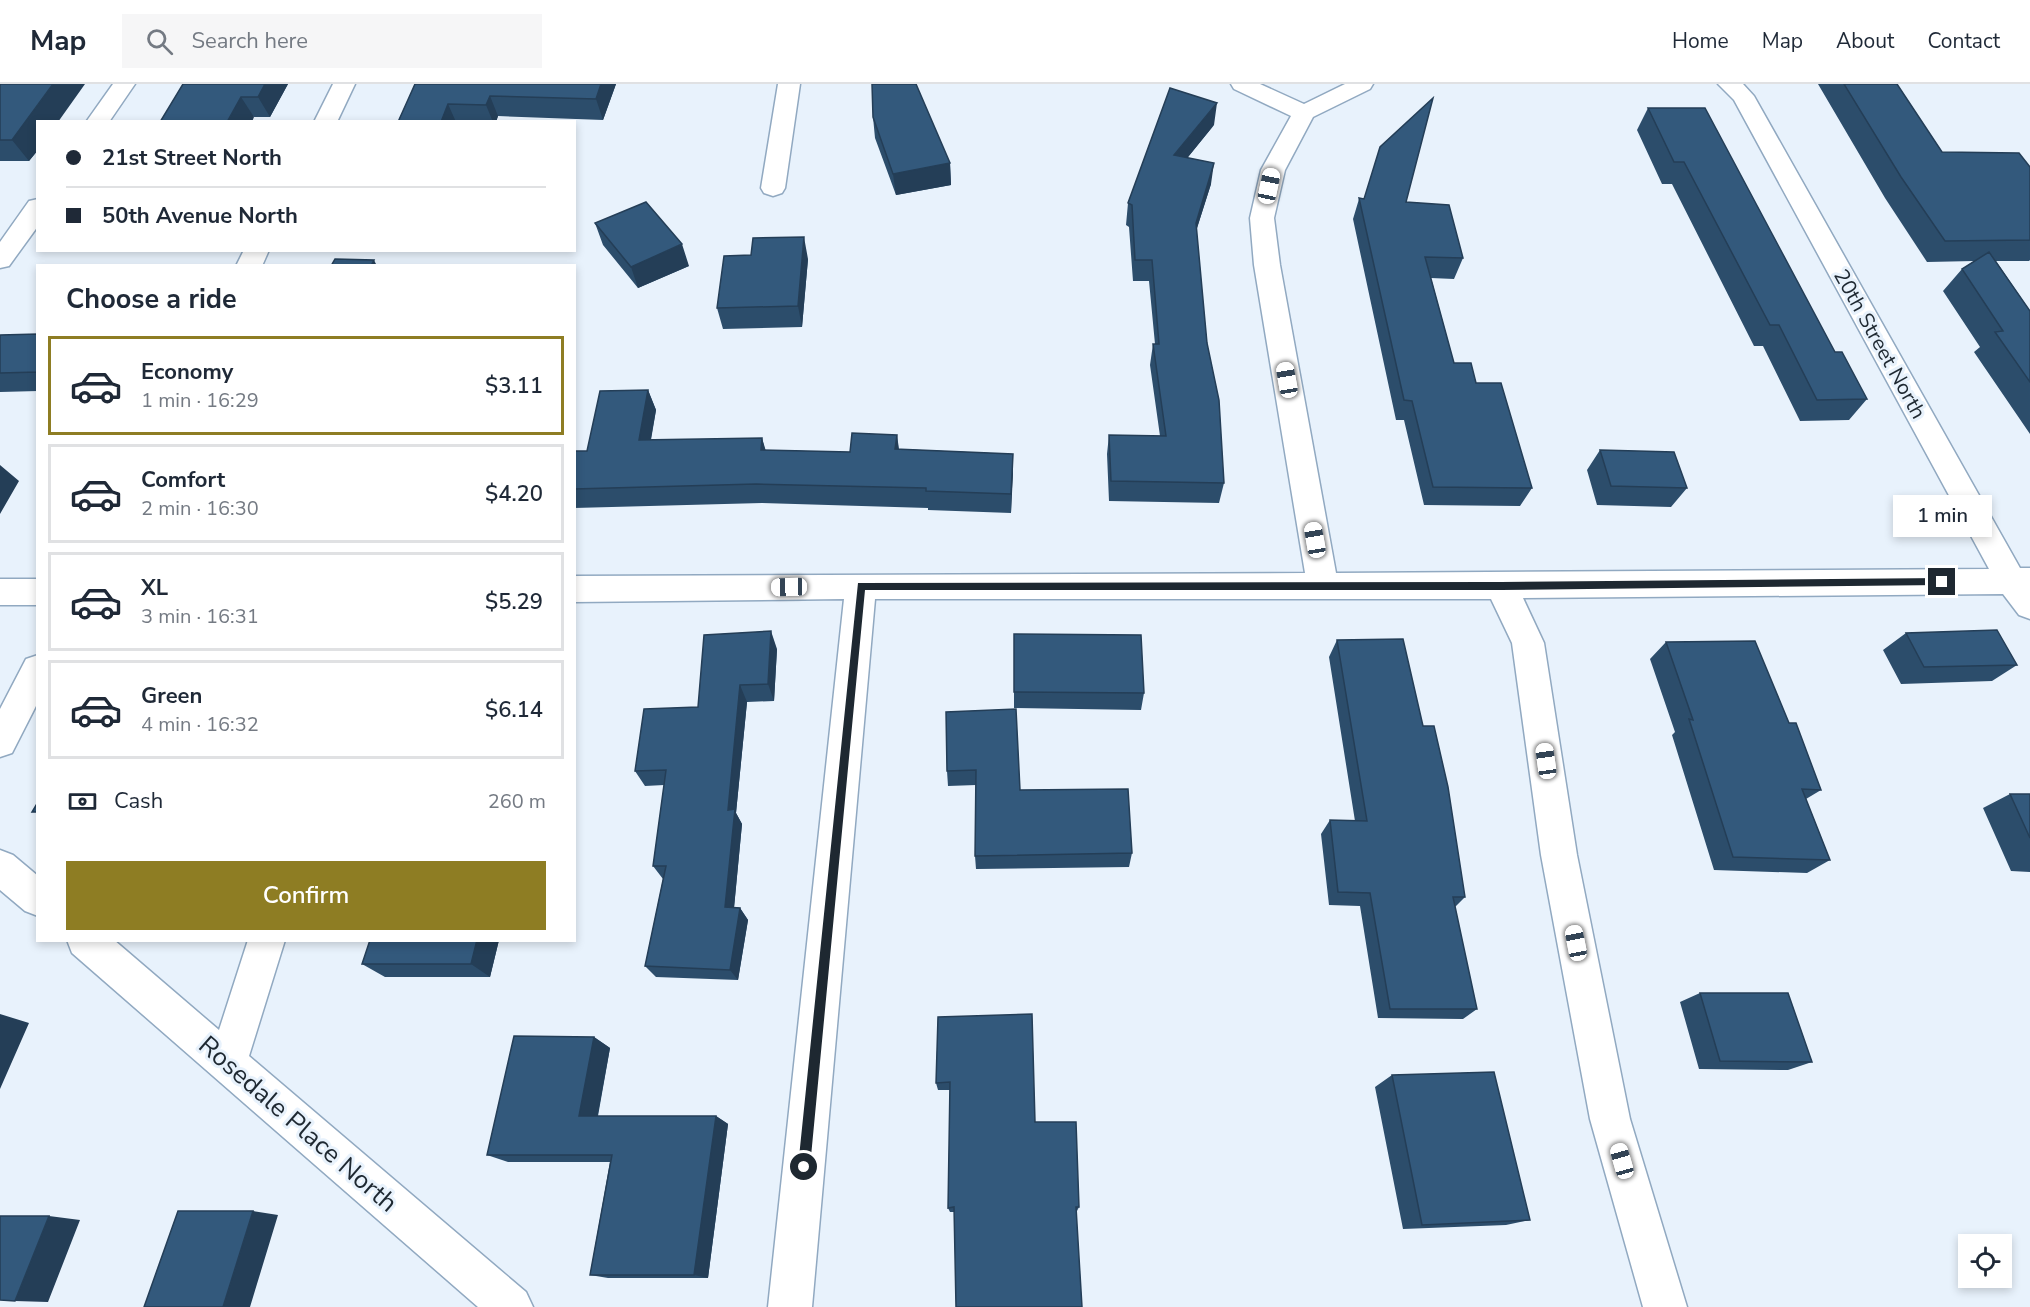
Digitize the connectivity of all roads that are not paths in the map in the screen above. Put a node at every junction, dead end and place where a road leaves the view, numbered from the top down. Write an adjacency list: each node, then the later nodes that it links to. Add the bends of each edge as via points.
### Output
1 (124, 84): 8 (street)
2 (345, 84): 9 (street)
3 (789, 84): 10 (street)
4 (1242, 84): 7 (street)
5 (1362, 84): 7 (street)
6 (1729, 84): 13 (street, 20th Street North, via 1743,96)
7 (1304, 113): 15 (street, via 1273,170 1263,218 1267,265)
8 (98, 120)
9 (326, 120)
10 (773, 188)
11 (36, 210): 12 (street)
12 (0, 260)
13 (2021, 581): 16 (street); 20 (street, 20th Street North)
14 (861, 586): 15 (street); 17 (street); 29 (street)
15 (1323, 586): 16 (street)
16 (1501, 586): 30 (street, via 1528,643 1559,855 1610,1119)
17 (576, 589)
18 (0, 592): 19 (street)
19 (36, 592)
20 (2030, 606)
21 (36, 673): 22 (street)
22 (0, 742)
23 (0, 867): 24 (street)
24 (36, 898)
25 (87, 942): 27 (street, Rosedale Place North)
26 (266, 942): 27 (street)
27 (227, 1064): 28 (street, Rosedale Place North)
28 (512, 1307)
29 (790, 1307)
30 (1665, 1307)

